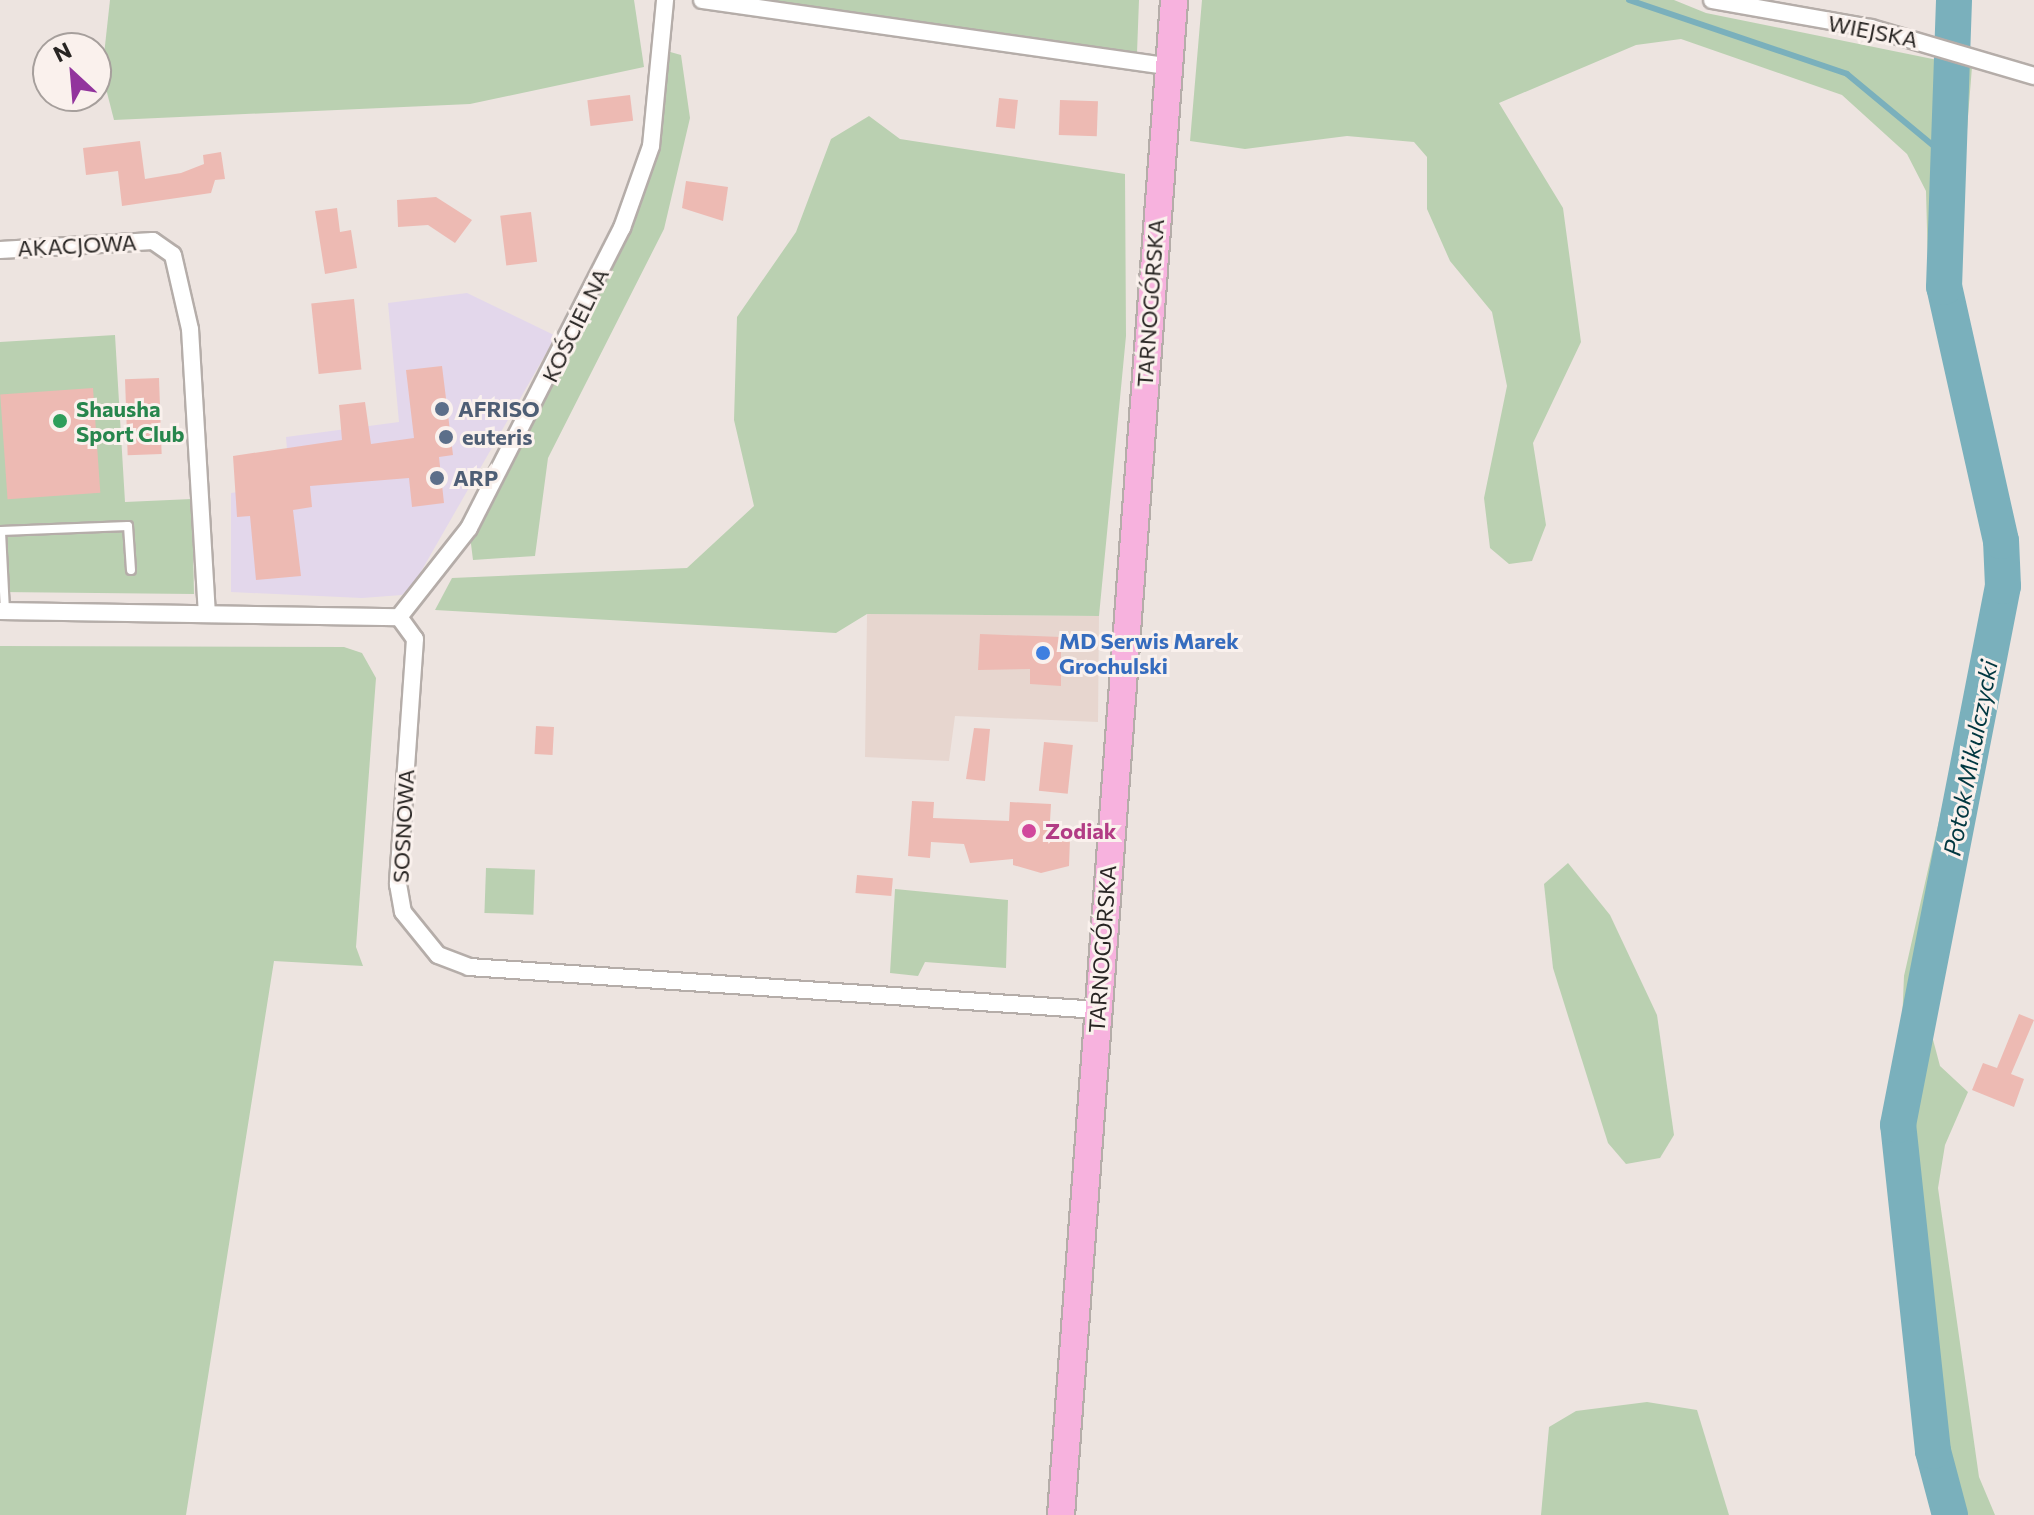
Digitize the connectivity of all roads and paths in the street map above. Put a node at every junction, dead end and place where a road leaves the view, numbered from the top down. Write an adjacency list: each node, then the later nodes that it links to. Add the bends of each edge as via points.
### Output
1 (665, 0): 11 (street, KOŚCIELNA, via 651,146 622,228 469,528)
2 (702, 0): 5 (street)
3 (1174, 0): 5 (main road, TARNOGÓRSKA)
4 (1712, 0): 6 (street, WIEJSKA, via 1940,45)
5 (1167, 66): 12 (main road, TARNOGÓRSKA)
6 (2034, 76)
7 (0, 250): 10 (street, AKACJOWA, via 153,241 173,255 190,329)
8 (131, 570): 9 (lane, via 128,526 1,531)
9 (2, 611): 10 (street)
10 (207, 613): 11 (street)
11 (399, 617): 12 (street, SOSNOWA, via 415,639 398,884 403,912 438,955 469,967)
12 (1098, 1010): 13 (main road, TARNOGÓRSKA)
13 (1061, 1515)

